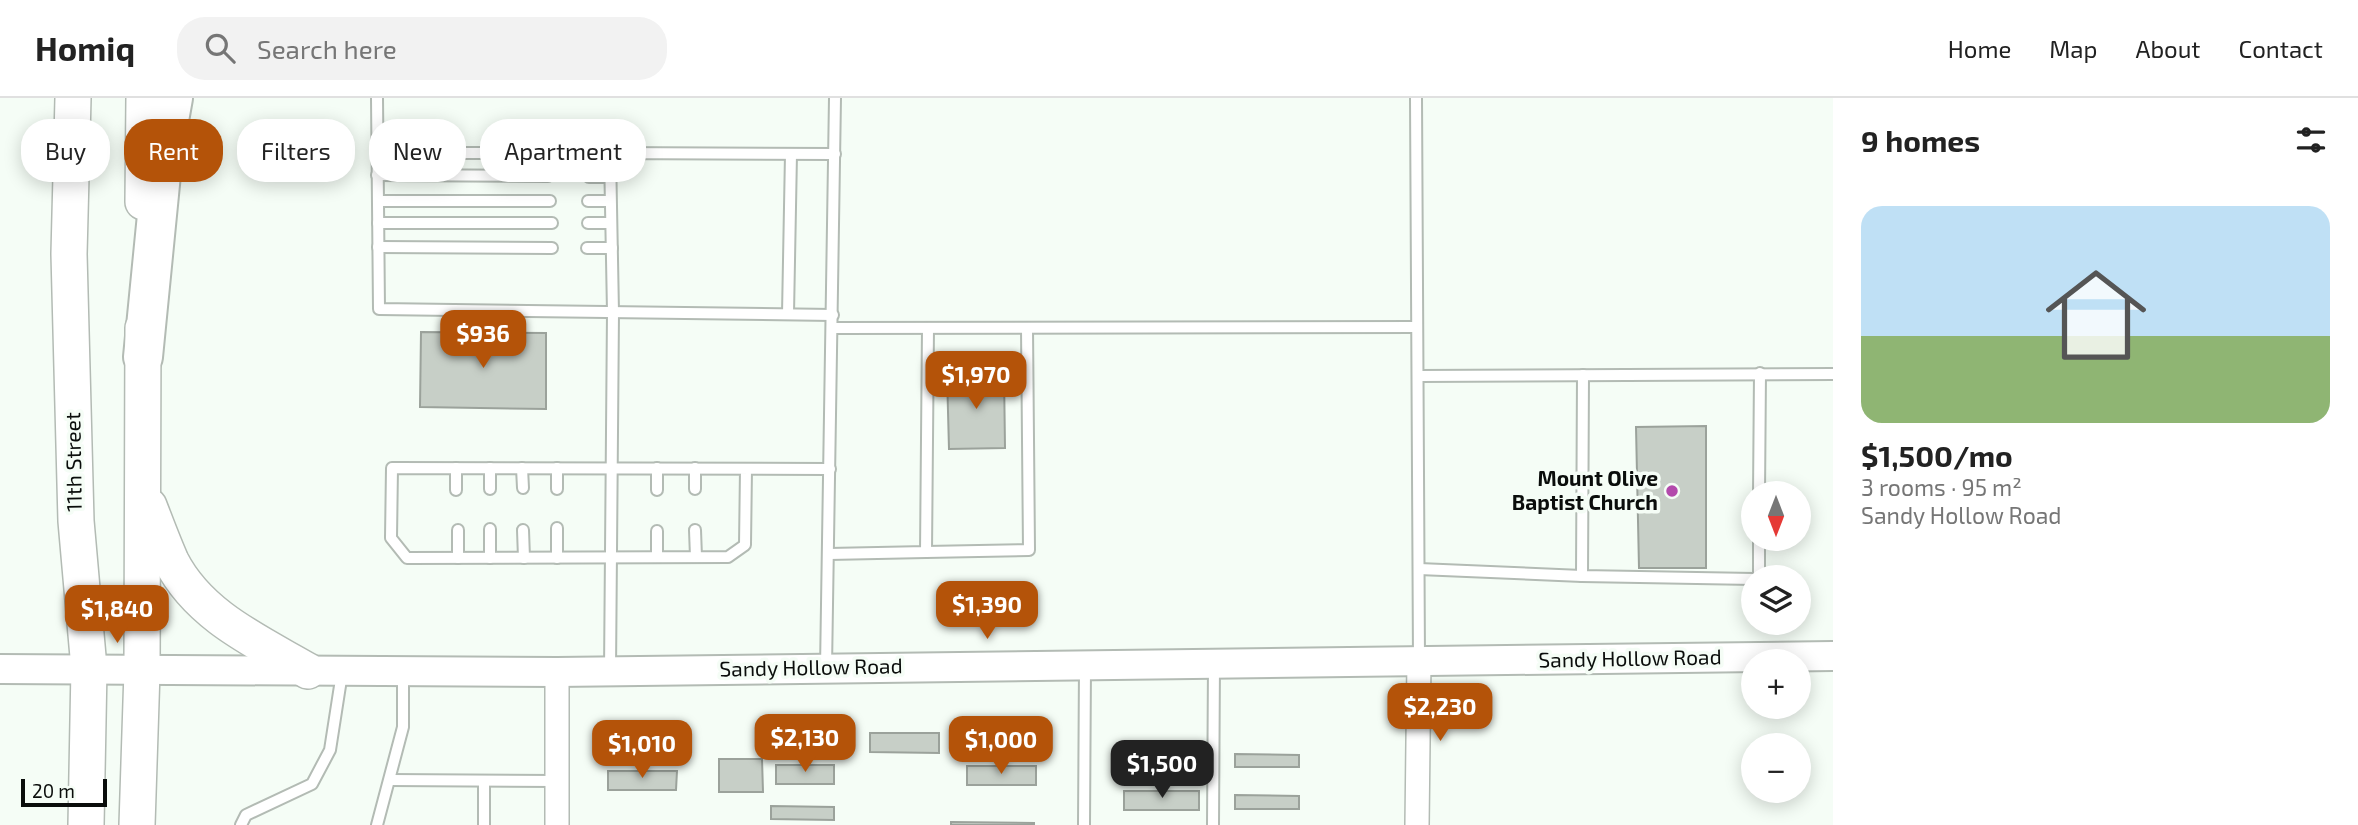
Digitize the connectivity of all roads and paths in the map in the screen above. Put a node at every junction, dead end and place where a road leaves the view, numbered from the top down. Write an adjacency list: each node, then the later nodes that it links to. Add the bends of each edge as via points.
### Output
1 (72, 98): 76 (main road, 11th Street, via 69,254 76,521)
2 (144, 98): 32 (main road)
3 (173, 98): 32 (highway)
4 (377, 98): 7 (lane)
5 (1416, 98): 28 (lane)
6 (834, 99): 10 (lane)
7 (377, 119)
8 (646, 153): 9 (lane)
9 (791, 154): 10 (lane); 26 (lane)
10 (835, 154): 27 (lane)
11 (377, 182): 13 (lane)
12 (610, 182): 16 (lane)
13 (378, 201): 14 (lane); 17 (lane)
14 (550, 201)
15 (588, 201): 16 (lane)
16 (610, 201): 20 (lane)
17 (378, 223): 18 (lane); 21 (lane)
18 (552, 223)
19 (588, 223): 20 (lane)
20 (611, 223): 24 (lane)
21 (378, 247): 22 (lane); 25 (lane, via 379,309)
22 (552, 248)
23 (587, 248): 24 (lane)
24 (612, 248): 25 (lane)
25 (613, 312): 26 (lane); 41 (lane)
26 (788, 314): 27 (lane)
27 (833, 315): 29 (lane)
28 (1417, 327): 31 (lane); 36 (lane)
29 (833, 328): 30 (lane); 45 (lane)
30 (928, 328): 31 (lane); 60 (lane)
31 (1027, 328): 60 (lane, via 1029,550)
32 (143, 357): 53 (main road)
33 (1760, 373): 34 (lane); 35 (lane); 46 (lane)
34 (1833, 373)
35 (1583, 374): 36 (lane); 70 (lane)
36 (1419, 376): 69 (lane)
37 (456, 468): 38 (lane); 51 (lane); 65 (lane, via 392,468 391,538 407,558)
38 (490, 468): 39 (lane); 48 (lane)
39 (522, 468): 40 (lane); 47 (lane)
40 (557, 468): 41 (lane); 49 (lane)
41 (611, 468): 42 (lane); 62 (lane)
42 (657, 468): 43 (lane); 52 (lane)
43 (695, 468): 44 (lane); 50 (lane)
44 (746, 469): 45 (lane); 64 (lane, via 745,545 728,557)
45 (830, 469): 61 (lane)
46 (1759, 481)
47 (523, 488)
48 (490, 489)
49 (557, 489)
50 (695, 489)
51 (456, 490)
52 (657, 490)
53 (143, 492): 79 (main road); 80 (main road, via 172,563 225,624)
54 (557, 528): 68 (lane)
55 (490, 529): 66 (lane)
56 (457, 530): 65 (lane)
57 (523, 530): 67 (lane)
58 (695, 530): 64 (lane)
59 (657, 531): 63 (lane)
60 (926, 552): 61 (lane)
61 (829, 554): 77 (lane)
62 (611, 557): 63 (lane); 68 (lane); 83 (lane)
63 (657, 557): 64 (lane)
64 (696, 557)
65 (458, 558): 66 (lane)
66 (490, 558): 67 (lane)
67 (524, 558): 68 (lane)
68 (557, 558)
69 (1419, 569): 70 (lane); 73 (lane)
70 (1582, 576): 71 (lane)
71 (1741, 579)
72 (1833, 656): 73 (street, Sandy Hollow Road)
73 (1419, 662): 74 (street, Sandy Hollow Road); 95 (street)
74 (1214, 663): 75 (street, Sandy Hollow Road); 94 (lane)
75 (1085, 664): 77 (street, Sandy Hollow Road); 93 (lane)
76 (89, 668): 78 (street, Sandy Hollow Road); 79 (street, Sandy Hollow Road); 87 (main road, 11th Street)
77 (825, 668): 83 (street, Sandy Hollow Road)
78 (0, 669)
79 (142, 671): 80 (street, Sandy Hollow Road); 88 (main road)
80 (325, 671): 81 (street, Sandy Hollow Road); 89 (lane, via 330,750 312,784 246,816)
81 (403, 671): 82 (street, Sandy Hollow Road); 84 (lane, via 403,727)
82 (557, 671): 83 (street, Sandy Hollow Road); 86 (street)
83 (610, 671)
84 (390, 780): 85 (lane); 90 (lane)
85 (484, 781): 86 (lane); 91 (lane)
86 (557, 781): 92 (street)
87 (86, 825)
88 (137, 825)
89 (241, 825)
90 (377, 825)
91 (484, 825)
92 (557, 825)
93 (1084, 825)
94 (1213, 825)
95 (1418, 825)

